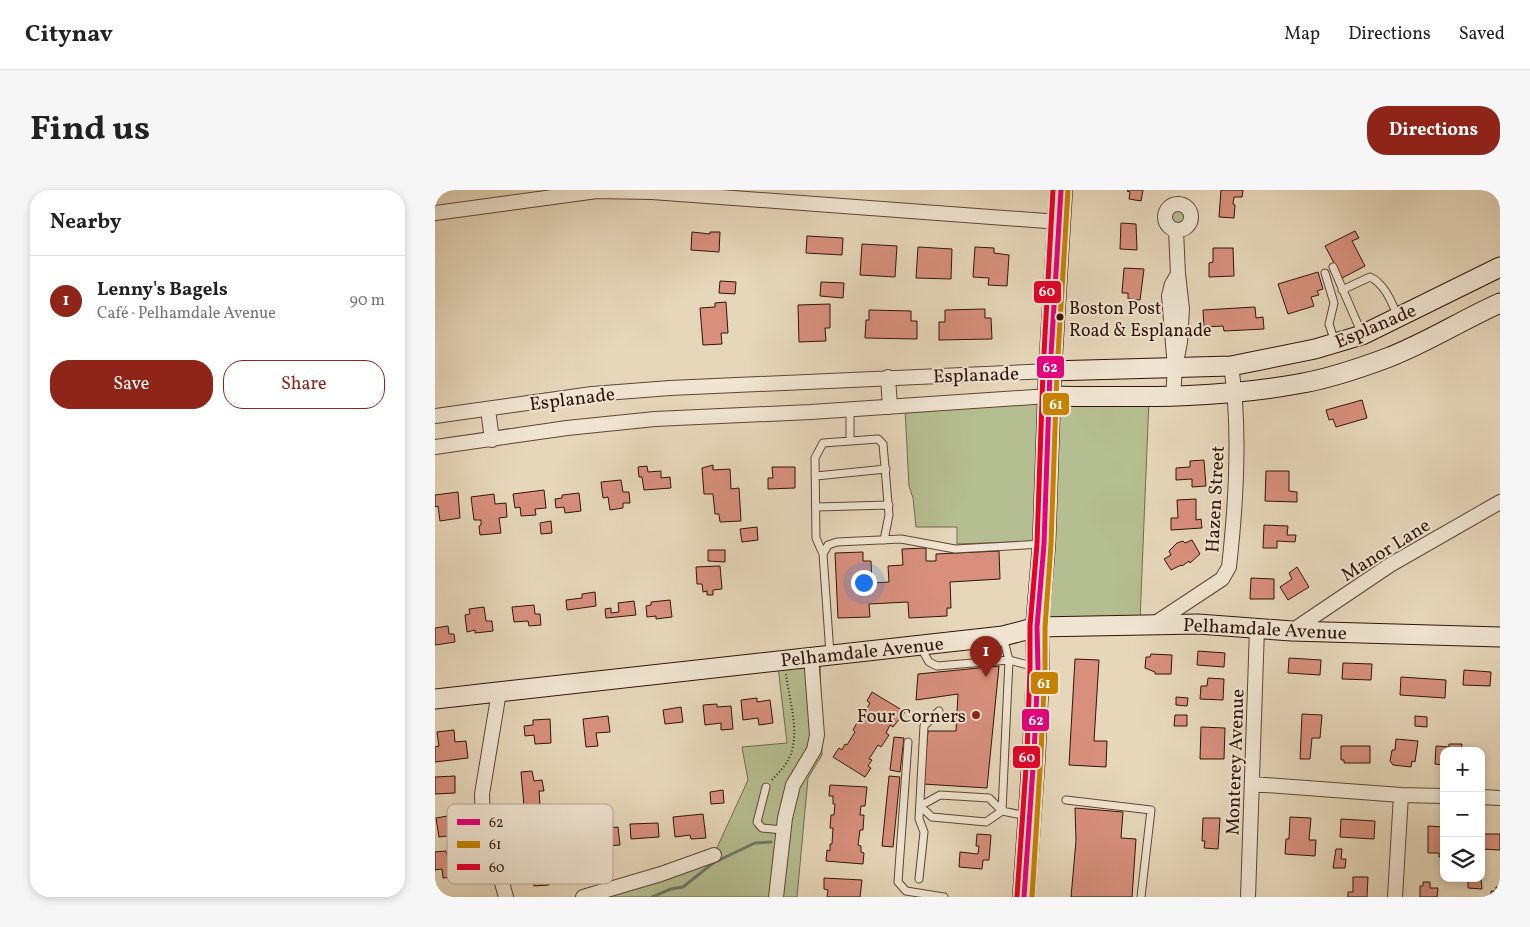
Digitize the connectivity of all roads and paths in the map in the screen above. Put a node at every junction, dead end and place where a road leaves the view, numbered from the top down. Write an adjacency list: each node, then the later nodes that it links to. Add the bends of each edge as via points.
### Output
1 (1061, 190): 3 (main road)
2 (435, 213): 3 (street, via 597,191 651,192)
3 (1060, 222): 17 (main road)
4 (1177, 230): 16 (street, via 1182,309)
5 (1500, 267): 8 (street, Esplanade)
6 (1333, 268): 9 (lane)
7 (1325, 274): 14 (lane, via 1334,303 1329,324)
8 (1461, 286): 11 (street); 12 (street, Esplanade)
9 (1342, 290): 12 (lane, via 1370,277 1379,282); 13 (lane)
10 (1500, 303): 11 (street, Esplanade)
11 (1479, 313): 19 (street, Esplanade, via 1418,345 1350,370 1304,383)
12 (1398, 317): 13 (street, Esplanade)
13 (1362, 335): 14 (street, Esplanade)
14 (1335, 343): 15 (street, Esplanade)
15 (1231, 366): 16 (street, Esplanade); 19 (street, Hazen Street)
16 (1175, 368): 17 (street, Esplanade); 21 (street)
17 (1050, 371): 18 (street, Esplanade); 20 (main road)
18 (888, 377): 22 (street); 23 (street, Esplanade, via 592,394)
19 (1235, 392): 21 (street, Esplanade); 37 (street, Hazen Street, via 1236,469 1229,567 1222,579)
20 (1049, 396): 21 (street, Esplanade); 22 (street, Esplanade); 35 (main road)
21 (1173, 396)
22 (890, 407): 24 (street, Esplanade)
23 (488, 409): 25 (street, Esplanade); 26 (street)
24 (850, 410): 26 (street, Esplanade, via 655,419); 27 (lane)
25 (435, 416)
26 (492, 440): 28 (street, Esplanade)
27 (850, 441): 29 (lane, via 878,439 883,444); 30 (lane, via 823,442 815,458)
28 (435, 447)
29 (886, 469): 30 (lane); 32 (lane)
30 (816, 476): 33 (lane)
31 (1500, 502): 40 (street, Manor Lane, via 1390,565)
32 (889, 505): 33 (lane); 34 (lane)
33 (816, 507): 36 (lane, via 816,538)
34 (884, 540): 35 (lane, via 955,549); 36 (lane, via 837,542 828,545)
35 (1044, 544): 38 (main road)
36 (823, 554): 44 (lane)
37 (1154, 624): 38 (street, Pelhamdale Avenue); 39 (street, Pelhamdale Avenue)
38 (1037, 627): 41 (street, Pelhamdale Avenue); 48 (main road)
39 (1257, 628): 40 (street, Pelhamdale Avenue); 53 (street, Monterey Avenue)
40 (1292, 631): 42 (street, Pelhamdale Avenue)
41 (1003, 636): 43 (street, Pelhamdale Avenue); 47 (lane)
42 (1500, 637)
43 (920, 646): 44 (street, Pelhamdale Avenue); 47 (lane, via 929,662 937,666)
44 (830, 654): 45 (street, Pelhamdale Avenue)
45 (811, 656): 46 (street, Pelhamdale Avenue); 64 (street, via 817,735 813,750 793,785)
46 (785, 659): 49 (street, Pelhamdale Avenue); 54 (path, via 793,743 789,759)
47 (1009, 660): 48 (lane); 62 (lane)
48 (1038, 668): 63 (main road)
49 (499, 692): 50 (street, Pelhamdale Avenue); 60 (street)
50 (435, 699)
51 (939, 711): 61 (lane, via 924,726)
52 (908, 742): 71 (lane, via 898,882 905,891)
53 (1252, 784): 55 (street); 74 (street, Monterey Avenue)
54 (767, 787): 64 (lane, via 757,822 762,828)
55 (1401, 795): 56 (street); 75 (street)
56 (1440, 796)
57 (1485, 797): 58 (street)
58 (1500, 798)
59 (1066, 800): 73 (lane, via 1151,810)
60 (482, 804)
61 (920, 806): 62 (lane, via 932,817 987,822); 62 (lane, via 939,795 989,798); 66 (lane, via 919,819 924,832)
62 (1002, 811): 63 (lane)
63 (1029, 816): 72 (main road)
64 (783, 830): 70 (street)
65 (714, 855): 69 (street)
66 (919, 879)
67 (502, 884): 68 (street)
68 (506, 897)
69 (583, 897)
70 (776, 897)
71 (944, 897)
72 (1024, 897)
73 (1141, 897)
74 (1248, 897)
75 (1395, 897)

